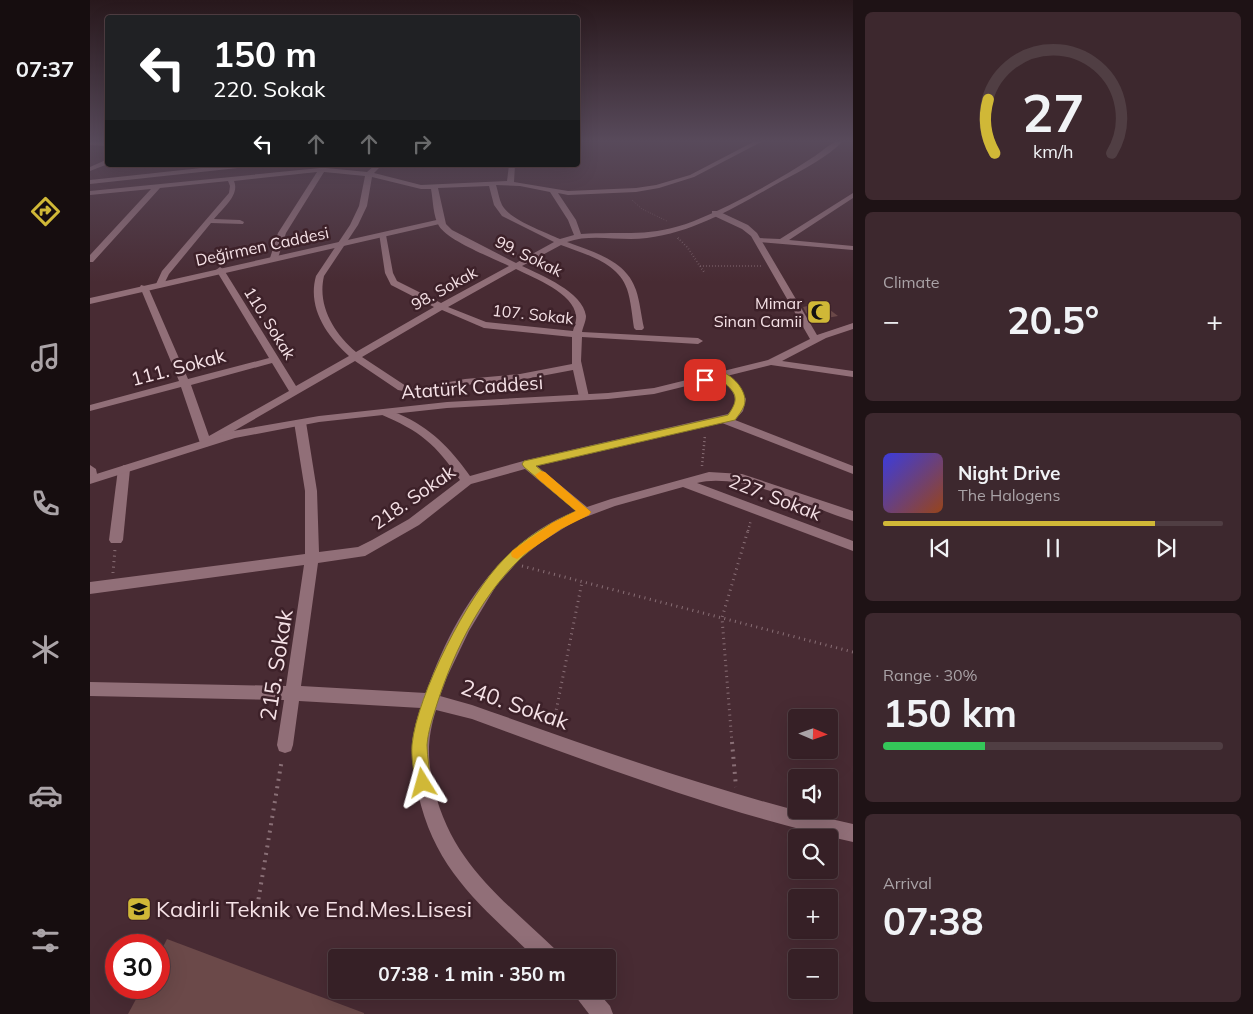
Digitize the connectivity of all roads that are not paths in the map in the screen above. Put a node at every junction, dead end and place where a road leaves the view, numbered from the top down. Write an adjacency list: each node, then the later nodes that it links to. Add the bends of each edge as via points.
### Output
1 (144, 187): 14 (street)
2 (156, 187): 28 (street)
3 (233, 187): 17 (street, via 232,193)
4 (311, 187): 27 (street, via 282,233)
5 (366, 187): 25 (street, via 360,214)
6 (420, 187): 12 (street)
7 (444, 187): 12 (street)
8 (493, 187): 23 (street, via 496,201 505,214)
9 (530, 187): 13 (street)
10 (654, 187): 13 (street, via 578,193)
11 (765, 187): 16 (street, 98. Sokak)
12 (434, 188): 18 (street)
13 (553, 191): 21 (street, via 572,220)
14 (90, 193)
15 (853, 195): 24 (street)
16 (715, 213): 21 (street, 98. Sokak, via 667,232 631,237); 22 (street, via 745,227)
17 (210, 221): 19 (street); 31 (street, via 165,273)
18 (441, 221): 20 (street, Değirmen Caddesi); 29 (street, 99. Sokak, via 445,229 457,238)
19 (240, 222)
20 (382, 235): 25 (street, Değirmen Caddesi); 34 (street, 107. Sokak, via 394,283)
21 (578, 236): 23 (street, 98. Sokak)
22 (758, 240): 24 (street); 38 (street)
23 (560, 242): 29 (street, 98. Sokak); 36 (street, via 600,257 621,272 631,288)
24 (781, 242): 26 (street)
25 (342, 244): 27 (street, Değirmen Caddesi); 40 (street, via 320,276 317,297 328,329)
26 (853, 248)
27 (274, 258): 30 (street, Değirmen Caddesi)
28 (90, 260)
29 (514, 266): 34 (street, 98. Sokak); 37 (street, 99. Sokak, via 552,282 576,302 581,316)
30 (220, 270): 31 (street, Değirmen Caddesi); 41 (street, 110. Sokak)
31 (160, 284): 32 (street, Değirmen Caddesi)
32 (144, 287): 33 (street, Değirmen Caddesi); 46 (street)
33 (90, 301)
34 (441, 307): 37 (street, 107. Sokak, via 484,325); 40 (street, 98. Sokak)
35 (853, 326): 38 (street, Atatürk Caddesi)
36 (639, 328)
37 (578, 334): 39 (street, 107. Sokak); 43 (street, 99. Sokak)
38 (815, 340): 42 (street, Atatürk Caddesi)
39 (698, 341)
40 (356, 355): 43 (street, via 412,392 493,378 511,379); 47 (street, 98. Sokak)
41 (275, 359): 46 (street, 111. Sokak); 47 (street, 110. Sokak)
42 (771, 362): 44 (street); 45 (street, Atatürk Caddesi)
43 (577, 366): 48 (street, 99. Sokak)
44 (853, 374)
45 (722, 375): 48 (street, Atatürk Caddesi, via 654,391); 51 (street, via 736,388 740,398 735,414)
46 (185, 383): 49 (street, 111. Sokak); 53 (street)
47 (294, 391): 53 (street, 98. Sokak)
48 (584, 398): 50 (street, Atatürk Caddesi, via 447,405)
49 (90, 408)
50 (384, 412): 52 (street, Atatürk Caddesi); 58 (street, via 431,435)
51 (725, 420): 54 (street, 218. Sokak); 56 (street)
52 (300, 422): 53 (street, Atatürk Caddesi); 64 (street, 215. Sokak, via 310,475)
53 (206, 443): 55 (street, Atatürk Caddesi)
54 (527, 464): 58 (street, 218. Sokak); 60 (street)
55 (124, 469): 57 (street, Atatürk Caddesi); 62 (street)
56 (853, 470)
57 (91, 476)
58 (467, 480): 64 (street, 218. Sokak, via 414,522 367,549)
59 (684, 483): 60 (street); 61 (street, via 720,475 742,478); 63 (street, 227. Sokak)
60 (585, 512): 68 (street, via 535,540 508,562 491,582 463,627 439,676)
61 (853, 516)
62 (116, 540)
63 (853, 546)
64 (312, 559): 65 (street, 218. Sokak); 67 (street, 215. Sokak)
65 (90, 588)
66 (90, 689): 67 (street, 240. Sokak)
67 (292, 693): 68 (street, 240. Sokak); 69 (street, 215. Sokak)
68 (431, 701): 70 (street, 240. Sokak, via 472,712 737,804); 71 (street, via 423,725 420,764 431,812 443,841 474,884)
69 (285, 745)
70 (853, 833)
71 (541, 949)
72 (590, 999): 73 (street)
73 (602, 1014)

